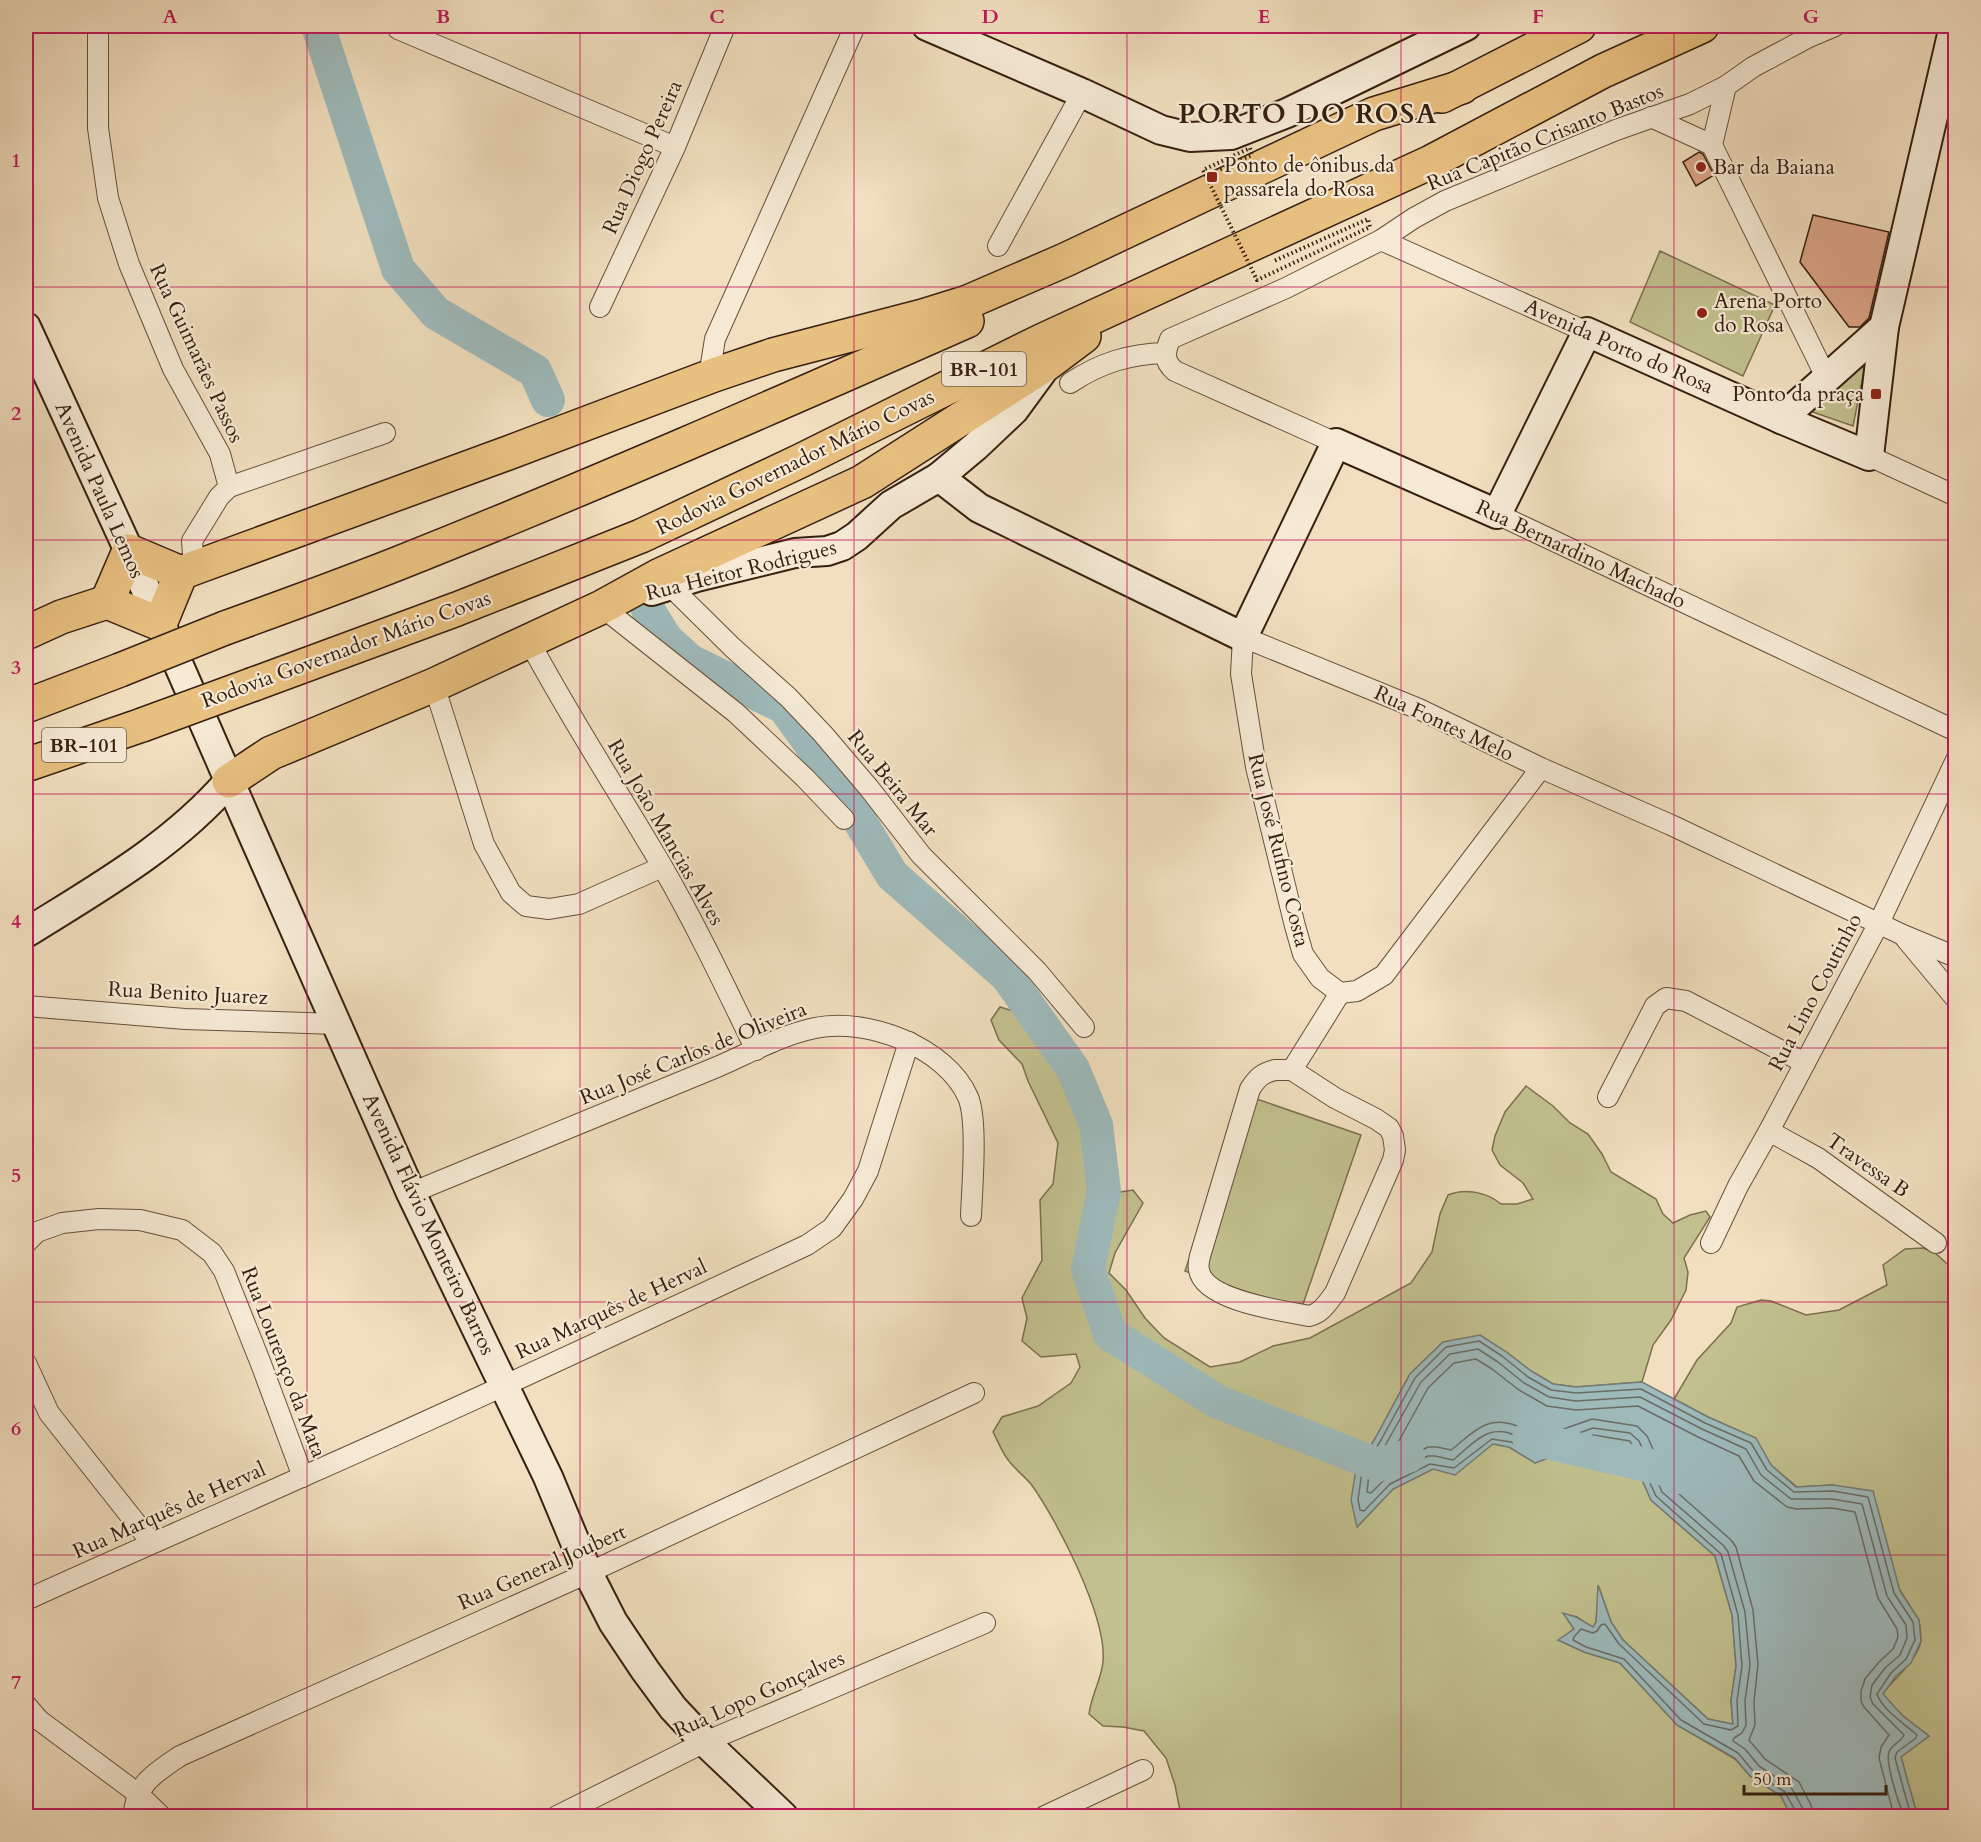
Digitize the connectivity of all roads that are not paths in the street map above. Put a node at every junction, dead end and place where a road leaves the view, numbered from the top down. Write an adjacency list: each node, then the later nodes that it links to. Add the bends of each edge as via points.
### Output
1 (98, 26): 33 (street, Rua Guimarães Passos, via 98,129 108,198 129,264 173,369 220,454)
2 (725, 26): 16 (street, Rua Diogo Pereira)
3 (855, 26): 26 (street, via 715,339 711,364)
4 (1579, 26): 12 (highway, BR-101)
5 (1702, 26): 19 (highway, Rodovia Governador Mário Covas / BR-101, via 1603,71 1431,162)
6 (1834, 26): 11 (street, Rua Capitão Crisanto Bastos, via 1753,67)
7 (1954, 26): 22 (main road)
8 (935, 27): 13 (main road)
9 (1451, 28): 13 (main road, via 1287,113 1231,135 1190,137 1165,131)
10 (398, 29): 16 (street)
11 (1726, 86): 14 (street, Rua Capitão Crisanto Bastos); 15 (street)
12 (1462, 87): 26 (highway, via 1374,114 1213,182 1065,260 968,302); 46 (highway, BR-101, bridge, via 1053,282 777,405 441,546)
13 (1082, 93): 18 (street)
14 (1651, 117): 15 (street); 17 (street, Rua Capitão Crisanto Bastos, via 1445,201)
15 (1712, 145): 27 (street)
16 (675, 147): 20 (street, Rua Diogo Pereira)
17 (1381, 240): 23 (street, Avenida Porto do Rosa); 24 (street, Rua Capitão Crisanto Bastos, via 1278,292 1170,339)
18 (998, 246)
19 (1135, 297): 25 (highway); 49 (highway, Rodovia Governador Mário Covas / BR-101, bridge, via 641,536 457,609)
20 (600, 307)
21 (26, 327): 36 (main road, Avenida Paula Lemos)
22 (1884, 327): 27 (main road); 31 (main road)
23 (1587, 332): 28 (main road, Avenida Porto do Rosa); 35 (main road)
24 (1165, 353): 25 (street, via 1141,353); 30 (street, Rua Bernardino Machado, via 1168,366 1174,371)
25 (1059, 373): 32 (main road, Rua Heitor Rodrigues); 39 (highway, via 862,482)
26 (714, 375): 37 (highway)
27 (1826, 377): 28 (main road)
28 (1781, 419): 31 (main road, Avenida Porto do Rosa)
29 (385, 433): 33 (street)
30 (1336, 443): 35 (main road, Rua Bernardino Machado); 43 (main road, Rua José Rufino Costa)
31 (1869, 456): 34 (street, Avenida Porto do Rosa)
32 (939, 477): 39 (main road, Rua Heitor Rodrigues, via 891,505 842,546); 43 (main road, Rua Fontes Melo, via 979,508)
33 (229, 487): 37 (street, via 192,541)
34 (1956, 496)
35 (1497, 514): 47 (street, Rua Bernardino Machado)
36 (129, 551): 37 (highway); 38 (main road, Avenida Paula Lemos); 40 (highway)
37 (188, 571): 41 (highway)
38 (144, 587): 41 (main road, Avenida Flávio Monteiro Barros)
39 (637, 592): 44 (highway); 52 (street, via 736,713); 62 (street, Rua Beira Mar, via 733,648 788,697 869,788 921,855 1038,971)
40 (107, 602): 41 (highway); 42 (highway)
41 (160, 624): 51 (main road, Avenida Flávio Monteiro Barros)
42 (26, 633)
43 (1243, 637): 50 (street, Rua Fontes Melo, via 1419,709); 58 (street, Rua José Rufino Costa, via 1241,674 1256,767 1295,926 1303,954 1320,978)
44 (529, 641): 45 (highway); 53 (street, Rua João Mancias Alves)
45 (434, 685): 51 (highway, via 271,753); 53 (street, via 484,844 511,893 526,906 549,909 579,904)
46 (26, 706)
47 (1956, 731)
48 (1956, 760): 54 (street, Rua Lino Coutinho)
49 (26, 765)
50 (1541, 768): 54 (street, Rua Fontes Melo); 58 (street, via 1384,975 1357,991)
51 (229, 781): 55 (main road, via 185,826 125,872); 61 (main road, Avenida Flávio Monteiro Barros)
52 (844, 819)
53 (662, 867): 64 (street, Rua João Mancias Alves)
54 (1879, 923): 56 (street, Rua Fontes Melo); 65 (street, Rua Lino Coutinho)
55 (26, 933)
56 (1904, 935): 57 (street, Rua Fontes Melo); 59 (street)
57 (1956, 957)
58 (1340, 993): 66 (street)
59 (1956, 999)
60 (29, 1003): 61 (street, Rua Benito Juarez, via 184,1019)
61 (337, 1024): 69 (main road, Avenida Flávio Monteiro Barros)
62 (1083, 1027)
63 (909, 1042): 64 (street, Rua José Carlos de Oliveira, via 871,1029 836,1025 814,1028); 70 (street, Rua José Carlos de Oliveira, via 934,1056 968,1098 973,1118); 75 (street, Rua Marquês de Herval, via 868,1172 832,1228 807,1245)
64 (756, 1050): 69 (street, Rua José Carlos de Oliveira)
65 (1805, 1064): 67 (street, via 1686,1002 1666,998 1655,1006); 68 (street, Rua Lino Coutinho)
66 (1292, 1070): 66 (street, via 1389,1128 1395,1150 1335,1293 1322,1310 1309,1316 1236,1300 1208,1284 1199,1270 1250,1089 1265,1072)
67 (1608, 1097)
68 (1769, 1131): 72 (street, Rua Lino Coutinho); 73 (street, Travessa B, via 1818,1158)
69 (411, 1192): 75 (main road, Avenida Flávio Monteiro Barros)
70 (971, 1216)
71 (26, 1243): 77 (street, Rua Lourenço da Mata, via 37,1232 62,1222 140,1220 182,1230 212,1253 224,1271)
72 (1711, 1243)
73 (1936, 1243)
74 (26, 1363): 78 (street, via 50,1413)
75 (505, 1385): 77 (street, Rua Marquês de Herval); 79 (main road, Avenida Flávio Monteiro Barros)
76 (974, 1393): 79 (street, Rua General Joubert)
77 (303, 1477): 78 (street, Rua Marquês de Herval)
78 (151, 1542): 80 (street, Rua Marquês de Herval)
79 (588, 1573): 83 (main road, Avenida Flávio Monteiro Barros, via 613,1622 645,1670); 85 (street, Rua General Joubert, via 180,1756 157,1771)
80 (26, 1600)
81 (985, 1623): 83 (street, Rua Lopo Gonçalves)
82 (26, 1705): 85 (street, via 39,1720)
83 (705, 1742): 88 (street, Rua Lopo Gonçalves); 89 (main road, Avenida Flávio Monteiro Barros)
84 (1143, 1770): 90 (street)
85 (138, 1793): 86 (street); 87 (street)
86 (134, 1816)
87 (161, 1816)
88 (557, 1816)
89 (783, 1816)
90 (1045, 1816)

